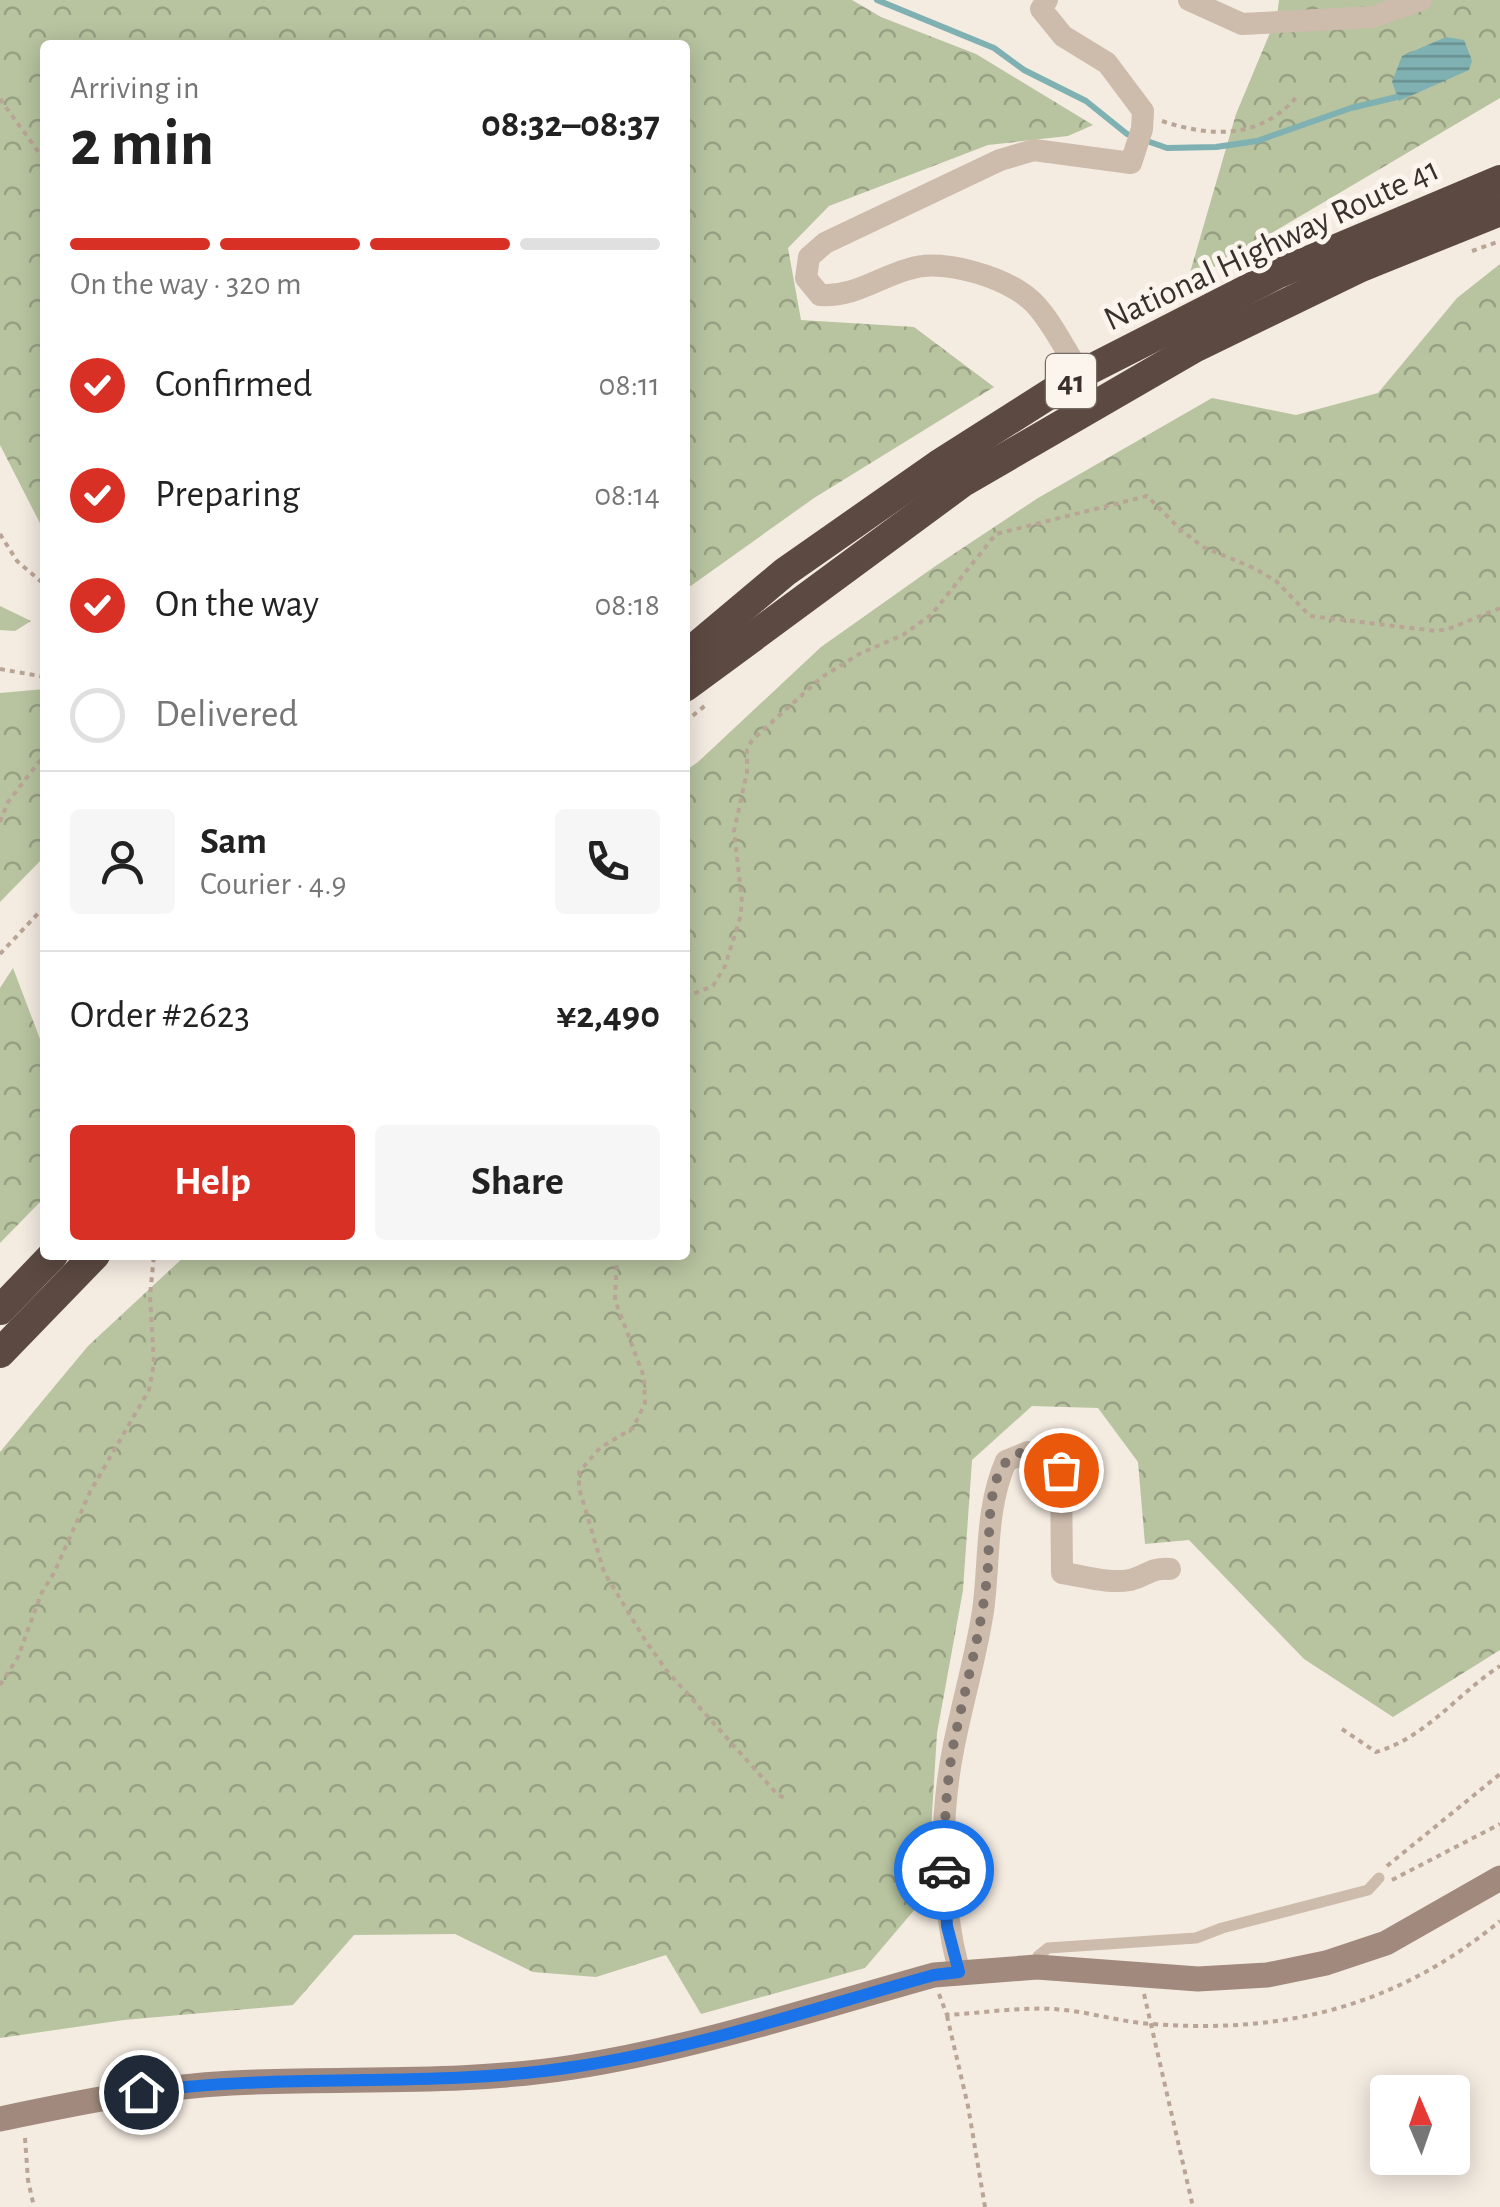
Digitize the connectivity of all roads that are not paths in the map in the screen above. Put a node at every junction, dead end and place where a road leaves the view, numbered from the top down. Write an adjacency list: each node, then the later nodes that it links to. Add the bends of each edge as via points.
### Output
1 (1047, 0): 6 (street, via 1041,10 1063,36 1107,63 1140,129 1131,162 1034,150 1000,160 825,243 809,257 806,278 820,296 840,296 927,265 1006,284 1034,302)
2 (1190, 0): 3 (street, via 1242,24 1373,17)
3 (1420, 0)
4 (1500, 180): 6 (highway, National Highway Route 41 / 41, via 1277,274)
5 (1500, 211): 8 (highway, National Highway Route 41 / 41, via 1194,348 980,472)
6 (1081, 374): 7 (highway, National Highway Route 41 / 41, via 785,572)
7 (690, 652)
8 (690, 683)
9 (49, 1260): 11 (highway)
10 (90, 1260): 12 (highway)
11 (0, 1310)
12 (0, 1352)
13 (1170, 1569): 17 (street, via 1112,1581 1062,1573 1057,1460 1028,1452 1006,1462 993,1496 981,1624 946,1802 945,1904)
14 (1379, 1878): 16 (lane, via 1368,1890 1196,1938 1048,1948)
15 (1500, 1878): 16 (street, via 1386,1944 1267,1975 1198,1978)
16 (1037, 1968): 17 (street)
17 (959, 1972): 18 (street, via 574,2067 468,2078 173,2087)
18 (12, 2117)

